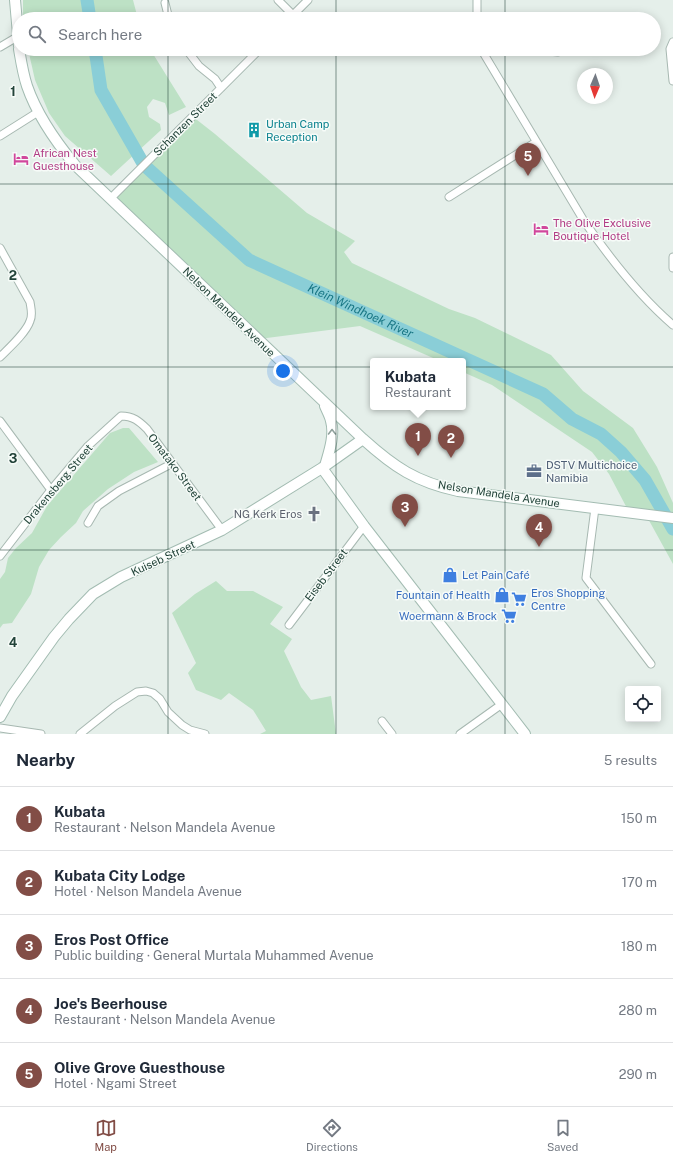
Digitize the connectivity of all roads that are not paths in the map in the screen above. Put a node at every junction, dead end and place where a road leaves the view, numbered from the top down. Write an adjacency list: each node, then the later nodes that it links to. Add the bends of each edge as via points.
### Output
1 (15, 0): 6 (main road, Nelson Mandela Avenue)
2 (278, 0): 8 (street)
3 (308, 0): 9 (street)
4 (477, 0): 10 (street)
5 (165, 3): 7 (street)
6 (16, 12)
7 (167, 12)
8 (287, 12)
9 (296, 12)
10 (477, 12)
11 (673, 42): 18 (street, via 670,54)
12 (12, 45): 13 (street)
13 (0, 47)
14 (21, 56): 20 (main road, Nelson Mandela Avenue, via 27,86)
15 (191, 56): 19 (street)
16 (253, 56): 19 (street, Schanzen Street)
17 (485, 56): 22 (street)
18 (673, 81)
19 (221, 88): 24 (street, Schanzen Street)
20 (38, 112): 21 (street); 24 (main road, Nelson Mandela Avenue, via 63,150)
21 (0, 136)
22 (536, 142): 23 (street); 28 (street, via 594,236 631,282)
23 (449, 197)
24 (110, 199): 30 (main road, Nelson Mandela Avenue)
25 (0, 248): 29 (street, via 30,302 32,312 27,327)
26 (673, 257): 27 (street)
27 (673, 268)
28 (673, 325)
29 (0, 357)
30 (322, 400): 33 (main road, Nelson Mandela Avenue); 35 (main road, one-way to 30, via 332,440 332,421)
31 (121, 416): 34 (street, Omatako Street, via 129,416 140,421); 36 (street, Drakensberg Street, via 88,446)
32 (0, 421): 36 (street)
33 (363, 439): 35 (main road, Kuiseb Street); 37 (main road, Nelson Mandela Avenue, via 379,454 425,482 458,491)
34 (173, 463): 39 (street, via 119,490 98,506); 41 (street, Omatako Street)
35 (324, 467): 40 (main road); 41 (main road, Kuiseb Street)
36 (50, 490): 42 (street, Drakensberg Street)
37 (595, 508): 38 (main road, Nelson Mandela Avenue); 44 (street, via 586,578)
38 (673, 518)
39 (88, 524)
40 (364, 526): 43 (street, Eiseb Street); 45 (main road)
41 (222, 530): 46 (main road, Kuiseb Street, via 121,577 93,594 54,637)
42 (0, 556)
43 (289, 625)
44 (651, 664)
45 (502, 704): 53 (street); 54 (main road)
46 (0, 717)
47 (382, 721): 52 (street)
48 (0, 728): 49 (street)
49 (41, 734)
50 (80, 734): 51 (street, via 115,706 137,692 146,691 152,692 160,699 168,712 182,725)
51 (205, 734)
52 (392, 734)
53 (460, 734)
54 (525, 734)

